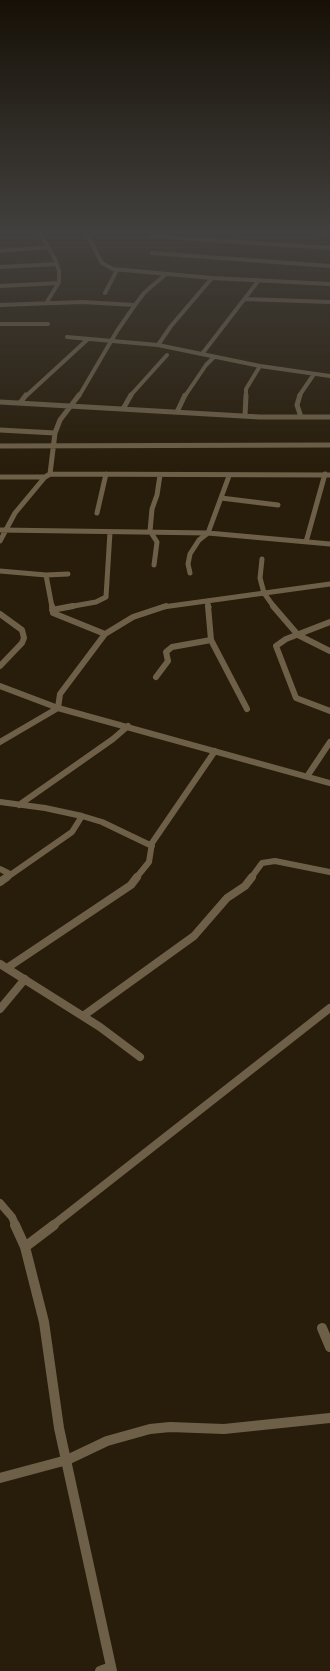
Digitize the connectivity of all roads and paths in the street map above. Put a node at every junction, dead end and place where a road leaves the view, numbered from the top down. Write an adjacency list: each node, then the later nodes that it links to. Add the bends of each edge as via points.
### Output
1 (132, 309): 8 (street)
2 (186, 309): 9 (street)
3 (237, 309): 10 (street)
4 (0, 324): 5 (street)
5 (48, 324)
6 (67, 337): 7 (street)
7 (88, 339): 8 (street); 17 (street)
8 (112, 341): 9 (street); 18 (street)
9 (158, 345): 10 (street)
10 (202, 354): 12 (street)
11 (167, 355): 19 (street, via 136,387)
12 (214, 357): 13 (street); 20 (street, via 184,397)
13 (260, 366): 14 (street); 21 (street, via 246,389)
14 (314, 374): 15 (street); 22 (street, via 303,388 297,404)
15 (330, 376)
16 (0, 402): 17 (street)
17 (20, 403): 18 (street)
18 (70, 406): 19 (street); 25 (street)
19 (123, 409): 20 (street)
20 (177, 412): 21 (street)
21 (245, 416): 22 (street)
22 (301, 417): 23 (street)
23 (330, 417)
24 (0, 430): 25 (street)
25 (55, 433): 28 (street)
26 (330, 445): 28 (street)
27 (0, 446): 28 (street)
28 (53, 446): 32 (street, via 53,460)
29 (106, 474): 31 (street); 32 (street); 37 (street)
30 (328, 474): 33 (street); 43 (street)
31 (160, 475): 33 (street); 39 (street)
32 (47, 476): 34 (street); 38 (street, via 32,490)
33 (229, 476): 35 (street)
34 (0, 477)
35 (221, 498): 36 (street); 41 (street)
36 (278, 505)
37 (97, 513)
38 (2, 530): 40 (street); 42 (street)
39 (150, 531): 40 (street); 41 (street); 46 (street, via 158,542)
40 (110, 532): 54 (street, via 106,597 96,602)
41 (208, 533): 43 (street); 48 (street, via 199,540 190,554)
42 (0, 541)
43 (306, 542): 44 (street)
44 (330, 544)
45 (262, 559): 52 (street, via 260,578)
46 (154, 565)
47 (0, 571): 50 (street)
48 (190, 572)
49 (68, 574): 50 (street)
50 (46, 575): 54 (street)
51 (330, 584): 52 (street)
52 (264, 593): 53 (street); 58 (street, via 280,616)
53 (207, 602): 57 (street, via 167,606 146,612); 59 (street)
54 (52, 610): 57 (street, via 58,616)
55 (0, 614): 61 (street, via 22,630 24,638)
56 (330, 622): 58 (street)
57 (105, 634): 64 (street, via 60,694)
58 (298, 635): 60 (street, via 311,644); 66 (street, via 276,646 295,695 299,700)
59 (211, 640): 62 (street, via 176,644 166,652 168,661); 65 (street)
60 (330, 651)
61 (0, 666)
62 (156, 677)
63 (0, 686): 64 (street)
64 (58, 708): 67 (street); 68 (street)
65 (247, 709)
66 (330, 711)
67 (128, 726): 70 (street); 74 (street)
68 (0, 742)
69 (330, 742): 71 (street)
70 (215, 751): 71 (street); 76 (street)
71 (308, 775): 72 (street)
72 (330, 783)
73 (0, 802): 74 (street)
74 (19, 805): 75 (street)
75 (82, 816): 76 (street); 79 (street, via 72,832)
76 (152, 846): 81 (street, via 149,862 131,885 42,946)
77 (0, 869): 79 (street)
78 (330, 872): 85 (street, via 275,861 262,863 245,886 227,898 194,936)
79 (10, 874): 80 (street)
80 (0, 882)
81 (3, 966): 82 (street)
82 (25, 979): 84 (street); 85 (street)
83 (330, 1008): 88 (street)
84 (0, 1009)
85 (84, 1016): 86 (street)
86 (140, 1056)
87 (0, 1203): 88 (street, via 12,1217)
88 (25, 1247): 92 (street, via 44,1322 59,1428)
89 (322, 1328): 90 (street)
90 (330, 1347)
91 (330, 1418): 92 (street, via 224,1428 150,1429 107,1441)
92 (67, 1460): 93 (street); 94 (street)
93 (0, 1478)
94 (108, 1670)

